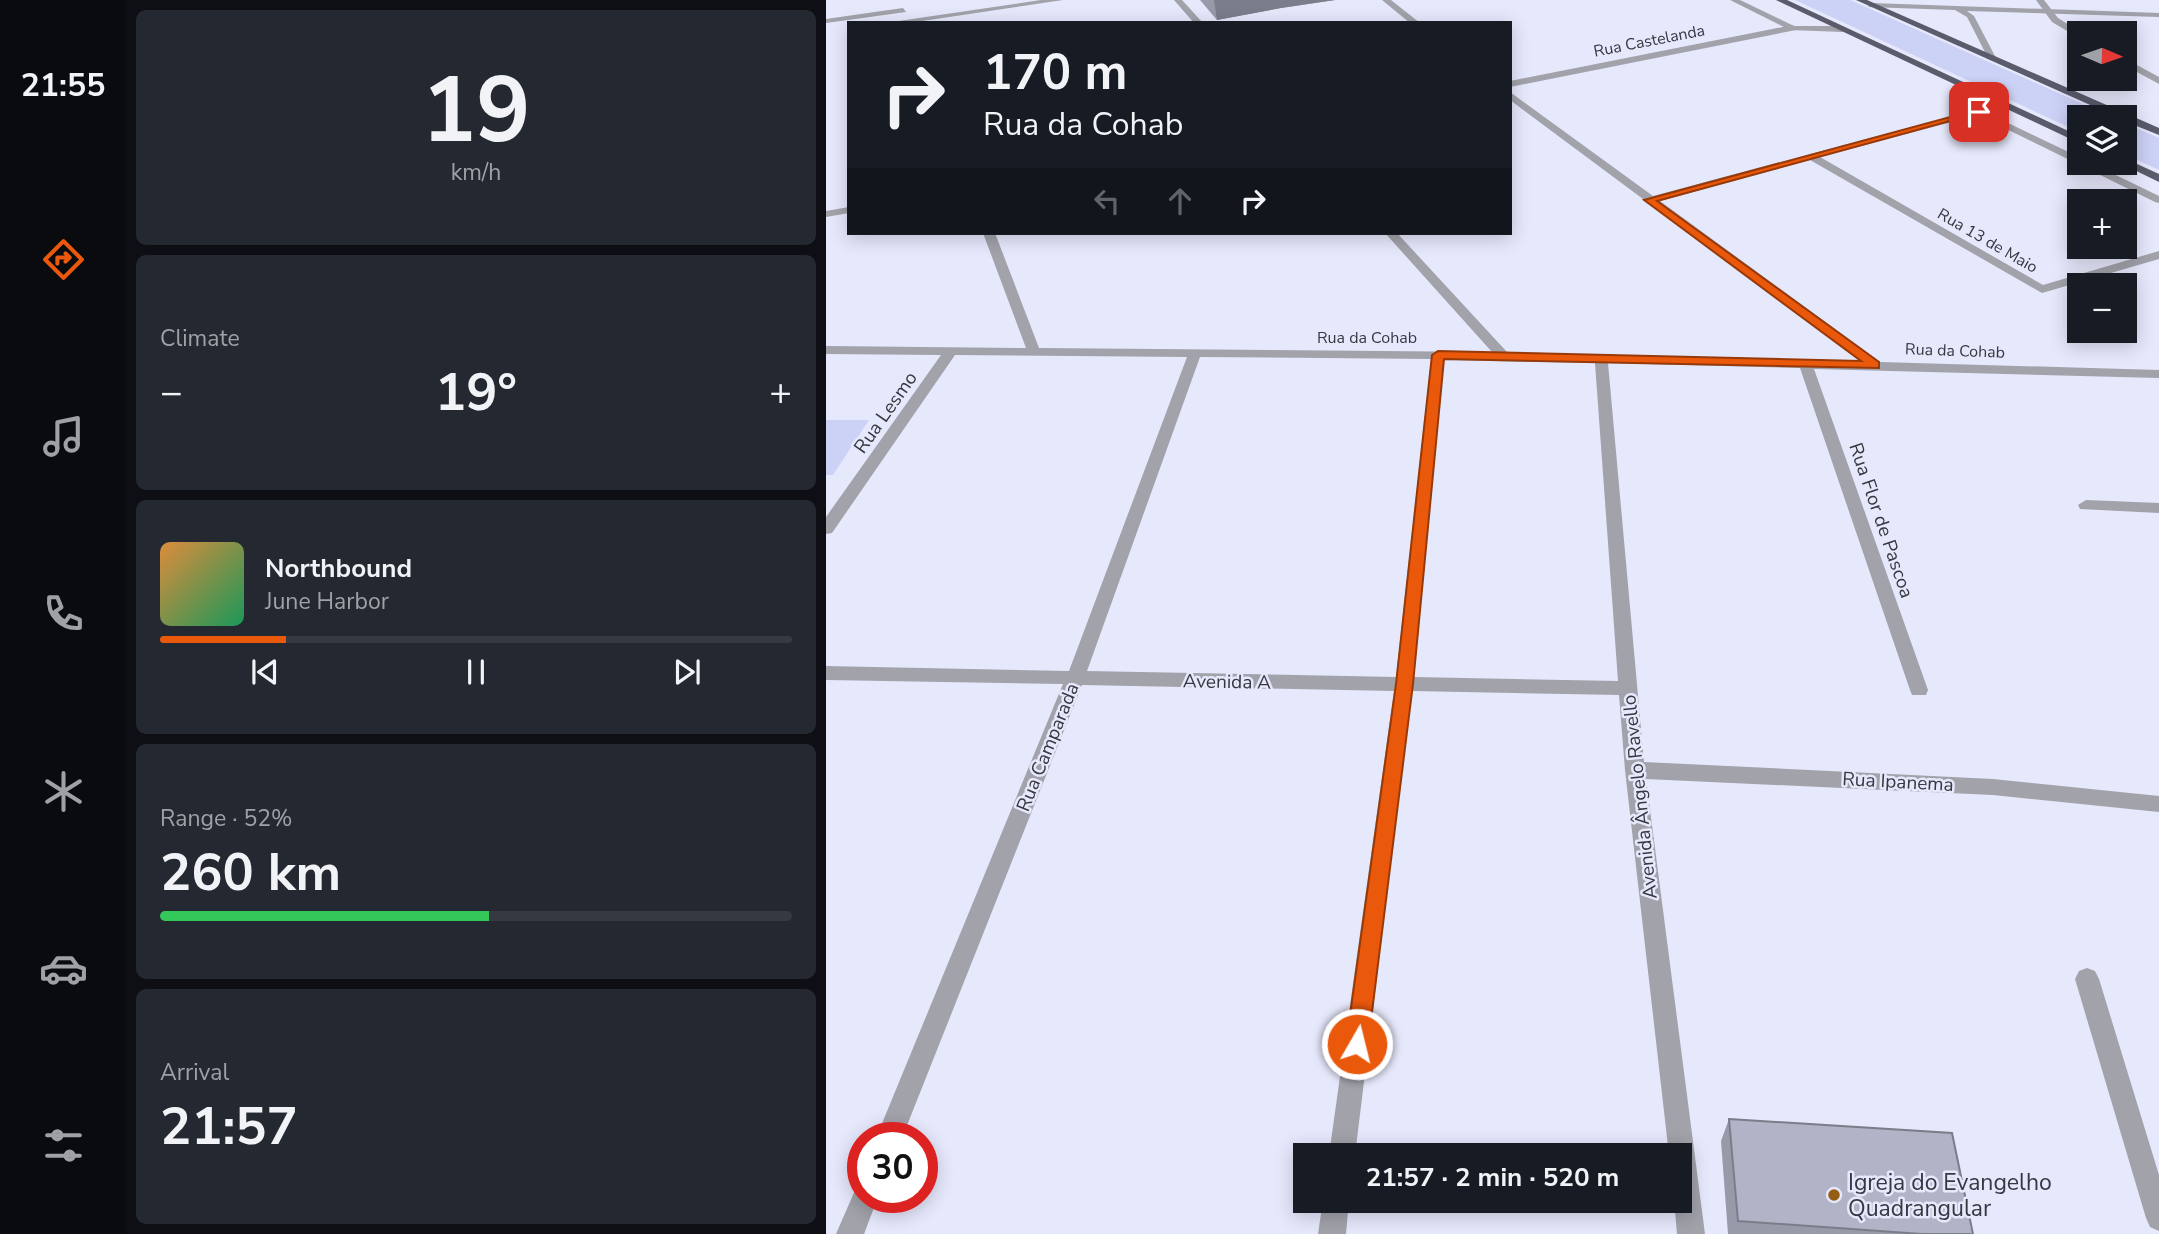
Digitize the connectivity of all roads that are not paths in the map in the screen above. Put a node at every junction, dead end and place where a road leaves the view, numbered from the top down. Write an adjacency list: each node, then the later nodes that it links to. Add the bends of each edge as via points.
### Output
1 (900, 0): 15 (street)
2 (983, 0): 11 (street)
3 (1059, 0): 21 (street)
4 (1178, 0): 22 (street)
5 (1386, 0): 23 (street)
6 (1734, 0): 26 (street)
7 (1780, 0): 28 (highway)
8 (1860, 0): 12 (highway)
9 (1941, 0): 13 (street)
10 (2040, 0): 16 (street)
11 (957, 4)
12 (1871, 5): 13 (street); 30 (highway)
13 (1956, 6): 16 (street); 18 (street)
14 (917, 9): 15 (street)
15 (904, 10): 20 (street); 21 (street)
16 (2048, 11): 17 (street); 19 (street)
17 (2159, 15)
18 (1969, 16): 19 (street); 30 (street)
19 (2055, 20): 24 (street); 27 (street)
20 (826, 21)
21 (908, 21)
22 (1197, 21)
23 (1413, 21)
24 (2159, 25)
25 (847, 28): 29 (street)
26 (1793, 28): 28 (street); 33 (street, Rua Castelanda)
27 (2067, 28)
28 (1843, 29): 36 (highway)
29 (826, 32)
30 (1992, 58): 35 (highway)
31 (2137, 68): 32 (street)
32 (2159, 81)
33 (1512, 83)
34 (1512, 97): 42 (street)
35 (2159, 132)
36 (2067, 134)
37 (2067, 155): 38 (street, via 1979,112)
38 (1812, 157): 42 (street); 48 (street, Rua 13 de Maio, via 2042,289)
39 (2137, 168): 41 (highway)
40 (2108, 175): 43 (street)
41 (2158, 178)
42 (1649, 200): 57 (street)
43 (2159, 200)
44 (847, 209): 45 (street)
45 (826, 214)
46 (990, 235): 51 (street)
47 (1393, 235): 54 (street)
48 (2159, 256)
49 (826, 350): 50 (street, Rua da Cohab)
50 (951, 351): 51 (street, Rua da Cohab); 61 (street, Rua Lesmo)
51 (1034, 352): 52 (street, Rua da Cohab)
52 (1195, 353): 53 (street, Rua da Cohab); 63 (street, Rua Camparada)
53 (1438, 355): 54 (street, Rua da Cohab); 64 (street)
54 (1503, 356): 55 (street, Rua da Cohab)
55 (1601, 358): 56 (street, Rua da Cohab); 65 (street, Avenida Ângelo Ravello)
56 (1805, 363): 57 (street, Rua da Cohab); 66 (street, Rua Flor de Pascoa)
57 (1875, 365): 58 (street, Rua da Cohab)
58 (2159, 374)
59 (2086, 505): 60 (street)
60 (2159, 508)
61 (826, 529)
62 (826, 673): 63 (street, Avenida A)
63 (1075, 678): 64 (street, Avenida A); 70 (street, Rua Camparada)
64 (1405, 684): 65 (street, Avenida A); 71 (street)
65 (1627, 688): 67 (street, Avenida Ângelo Ravello)
66 (1919, 690)
67 (1635, 770): 68 (street, Rua Ipanema, via 1993,786); 77 (street, Avenida Ângelo Ravello)
68 (2159, 804)
69 (2087, 979): 74 (street)
70 (895, 1122)
71 (1344, 1143)
72 (859, 1213): 75 (street)
73 (1334, 1213): 76 (street)
74 (2159, 1218)
75 (850, 1234)
76 (1332, 1234)
77 (1691, 1234)

